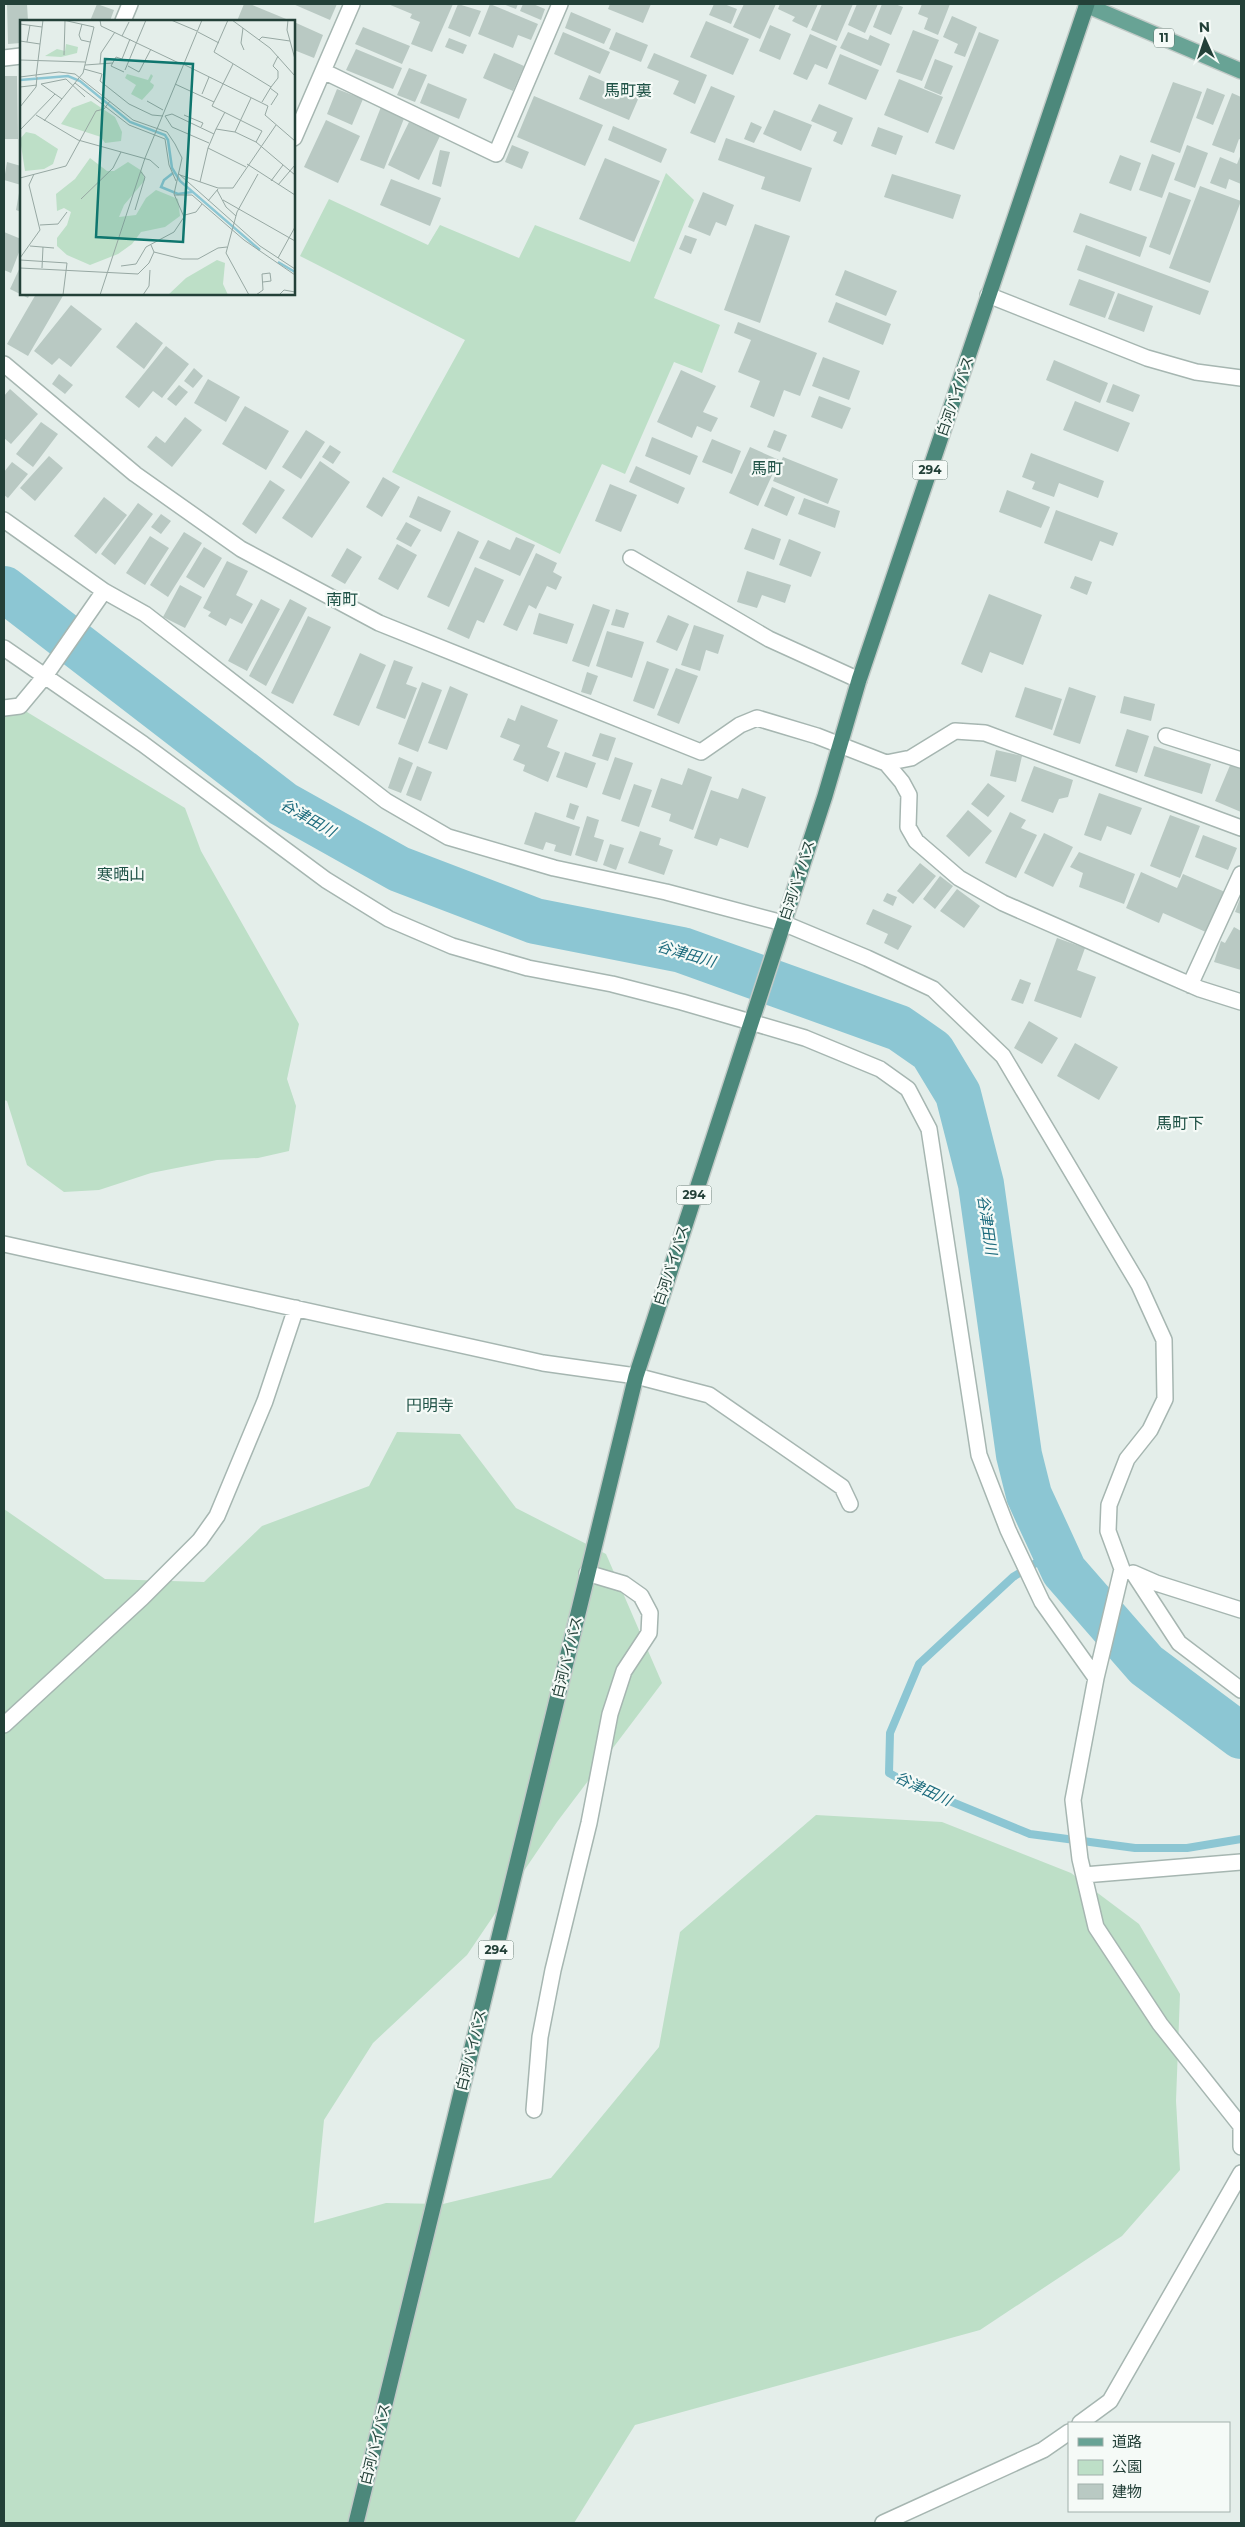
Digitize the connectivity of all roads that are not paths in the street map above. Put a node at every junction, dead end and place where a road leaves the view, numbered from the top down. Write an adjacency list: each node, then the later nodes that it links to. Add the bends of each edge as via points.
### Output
1 (130, 4): 5 (street)
2 (352, 4): 8 (street)
3 (558, 4): 8 (street, via 496,154)
4 (1087, 4): 9 (main road, 11); 11 (highway, 白河バイパス / 294)
5 (123, 20)
6 (20, 56): 7 (street)
7 (4, 58)
8 (323, 71): 10 (street)
9 (1241, 71)
10 (295, 136)
11 (988, 295): 13 (street, via 1147,358 1196,372); 19 (highway, 白河バイパス / 294)
12 (4, 364): 22 (street, via 135,474 242,549 379,623 701,752 740,725 757,718)
13 (1241, 378)
14 (4, 520): 16 (street)
15 (630, 558): 19 (street, via 769,639)
16 (104, 591): 18 (street); 27 (street, via 145,614 386,801 448,837 554,868 666,892)
17 (4, 648): 18 (street)
18 (46, 676): 20 (street, via 20,706); 30 (street, via 326,880 389,919 452,946 528,968)
19 (859, 680): 22 (highway, 白河バイパス / 294)
20 (4, 708)
21 (1166, 736): 23 (street)
22 (841, 745): 24 (street); 27 (highway, 白河バイパス / 294)
23 (1241, 760)
24 (886, 763): 25 (street, via 911,758 955,731 985,733); 28 (street, via 909,795 908,826 916,841 959,878 1003,903)
25 (1241, 828)
26 (1241, 874): 28 (street)
27 (781, 930): 30 (highway, 白河バイパス / 294); 35 (street, via 934,989 1003,1056 1139,1284 1164,1340 1165,1399 1150,1430 1127,1459 1109,1505 1108,1531)
28 (1190, 985): 29 (street)
29 (1241, 1002)
30 (751, 1017): 33 (highway, 白河バイパス / 294); 38 (street, via 880,1069 908,1089 929,1129 979,1454 1008,1530 1042,1602)
31 (4, 1244): 32 (street)
32 (296, 1308): 33 (street, via 543,1362); 40 (street, via 265,1401 217,1516 200,1540 142,1598)
33 (636, 1376): 34 (street, via 709,1396 842,1487); 36 (highway, 白河バイパス / 294)
34 (850, 1504)
35 (1128, 1571): 37 (street); 38 (street); 39 (street, via 1179,1643)
36 (587, 1573): 43 (street, via 624,1584 641,1596 650,1613 649,1633 624,1671 610,1714 589,1823 540,2037); 48 (highway, 白河バイパス / 294)
37 (1241, 1610)
38 (1096, 1678): 42 (street, via 1074,1800)
39 (1241, 1690)
40 (4, 1726)
41 (1241, 1862): 42 (street)
42 (1084, 1875): 44 (street, via 1096,1927 1160,2024 1241,2126)
43 (534, 2110)
44 (1241, 2147)
45 (1241, 2173): 46 (street, via 1110,2401)
46 (1081, 2422)
47 (1068, 2433): 49 (street, via 1043,2450)
48 (356, 2523)
49 (883, 2523)

